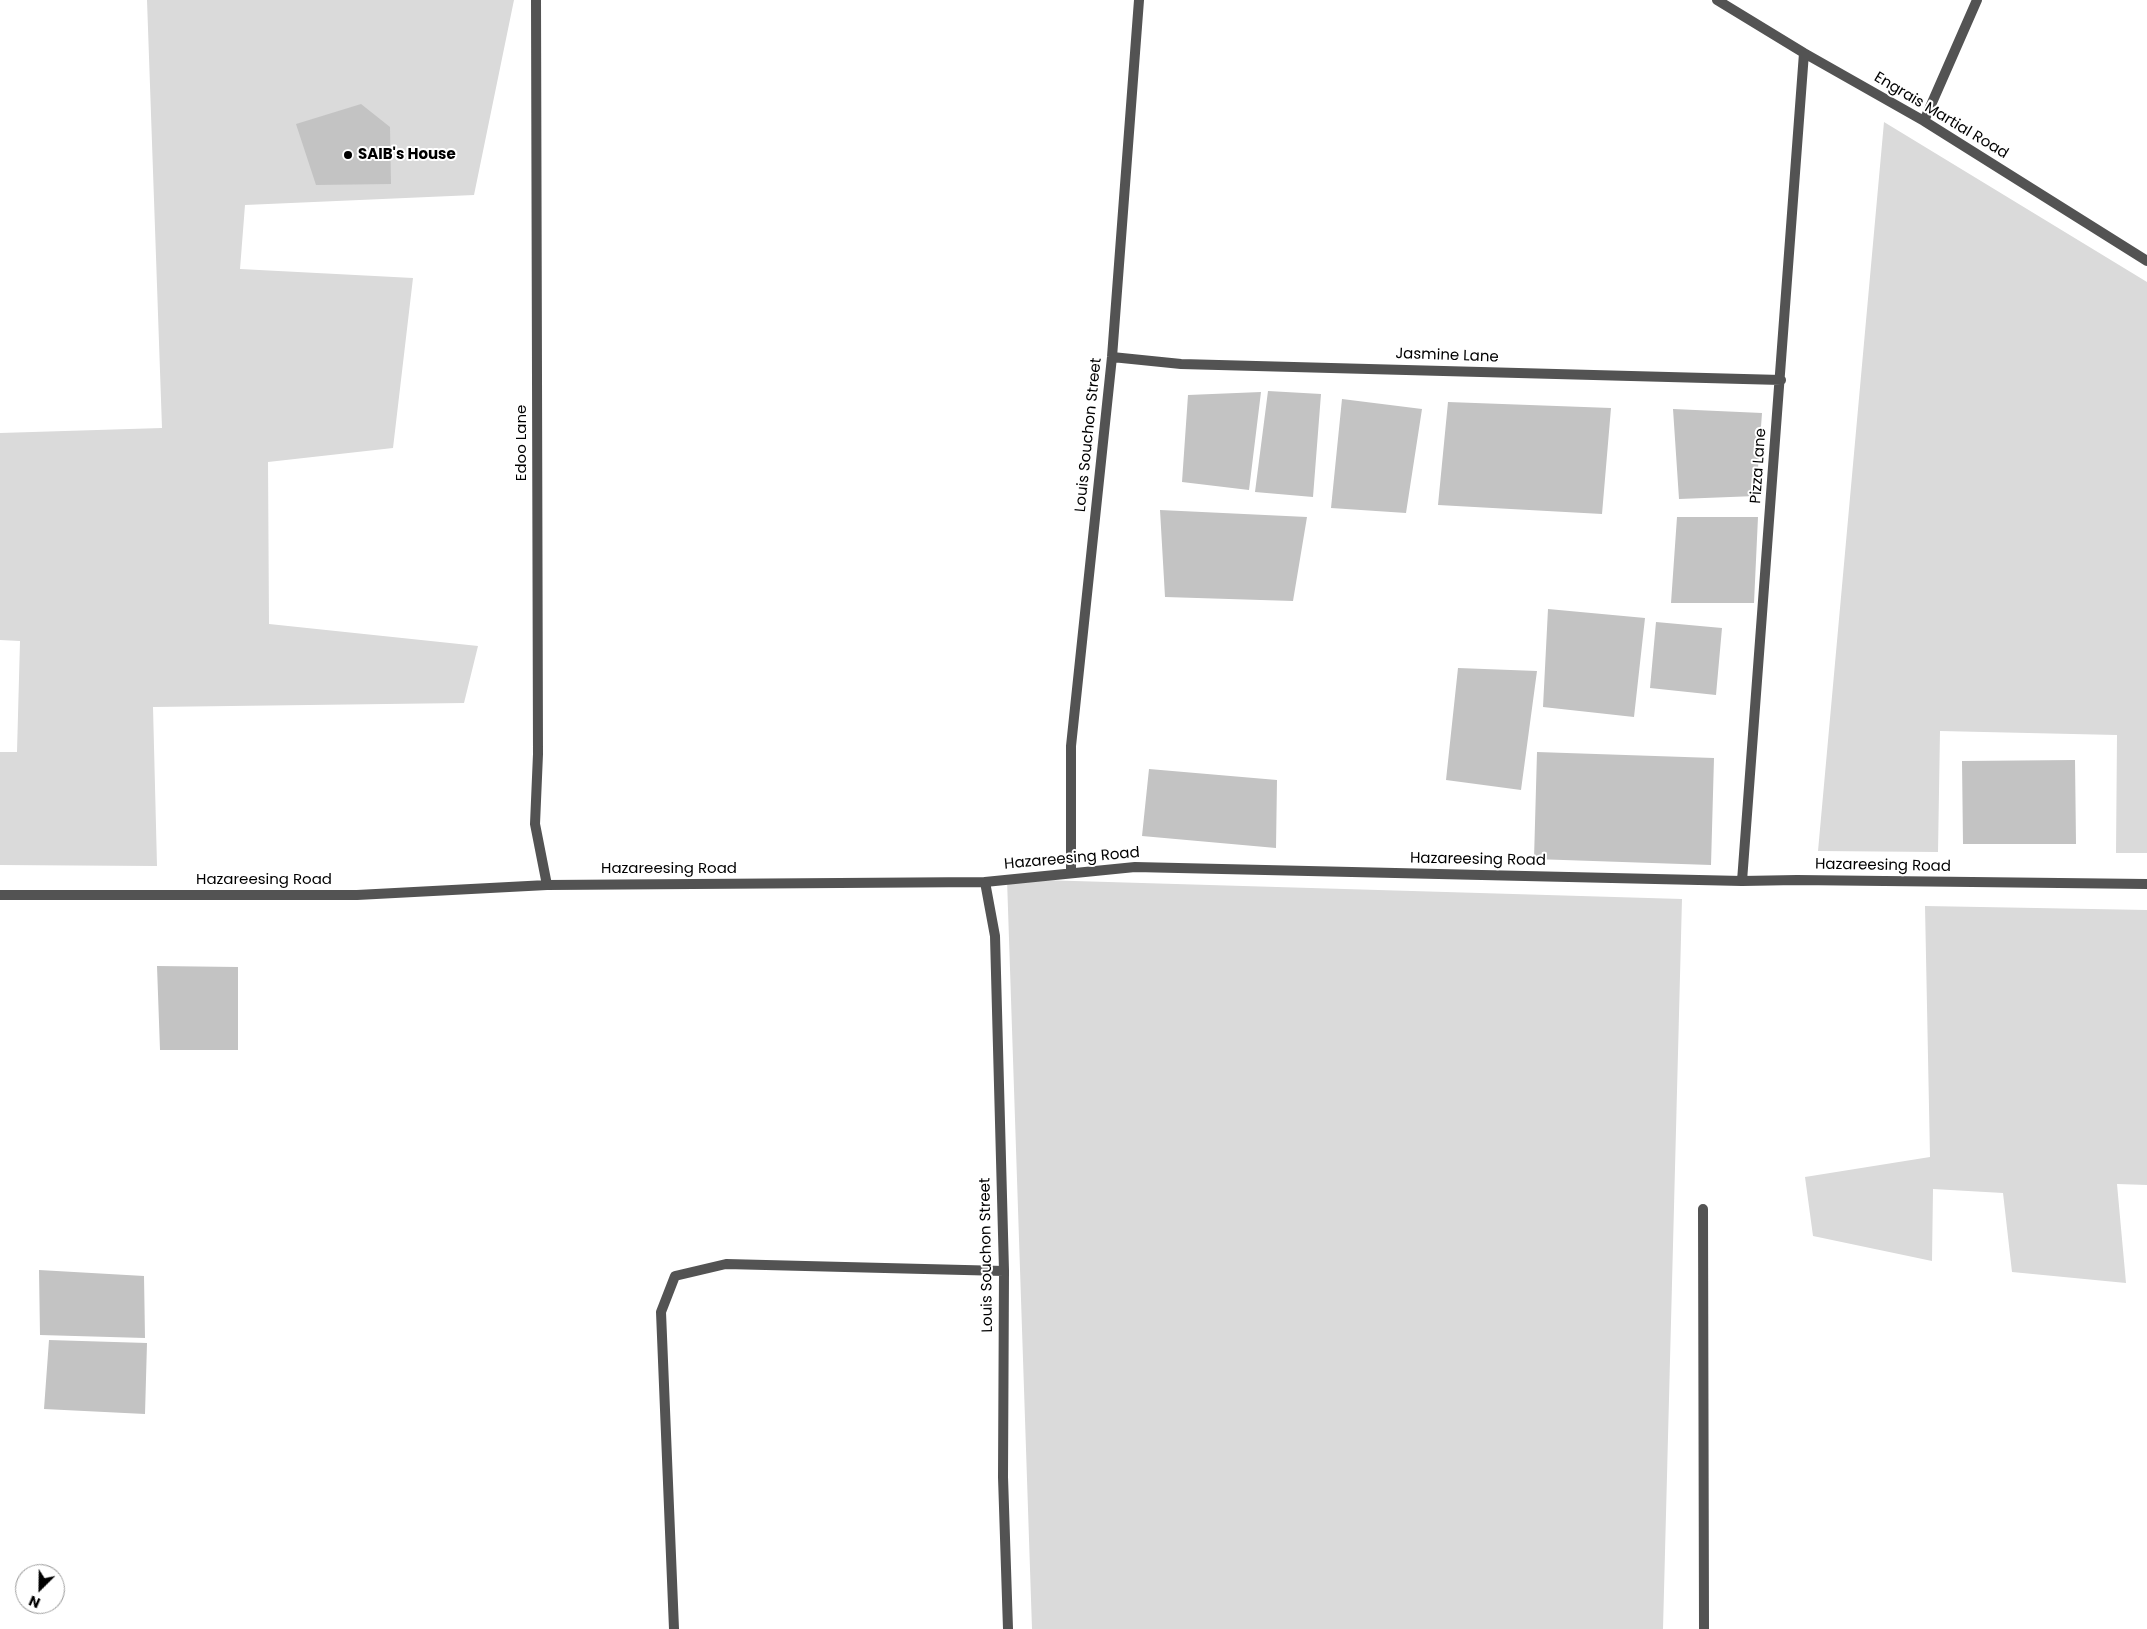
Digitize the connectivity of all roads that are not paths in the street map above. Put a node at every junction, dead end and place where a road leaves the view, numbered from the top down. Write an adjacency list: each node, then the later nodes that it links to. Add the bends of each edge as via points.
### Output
1 (536, 0): 14 (street, Edoo Lane, via 538,754 535,824)
2 (1139, 0): 8 (street, Louis Souchon Street)
3 (1717, 0): 5 (street, Engrais Martial Road)
4 (1977, 0): 6 (street)
5 (1804, 53): 6 (street, Engrais Martial Road); 9 (street, Pizza Lane)
6 (1924, 121): 7 (street, Engrais Martial Road)
7 (2147, 262)
8 (1112, 356): 9 (street, Jasmine Lane, via 1181,364); 10 (street, Louis Souchon Street, via 1071,746)
9 (1781, 380): 12 (street, Pizza Lane)
10 (1071, 873): 11 (street, Hazareesing Road); 12 (street, Hazareesing Road, via 1135,867)
11 (986, 882): 14 (street, Hazareesing Road); 17 (street, Louis Souchon Street, via 995,936)
12 (1742, 882): 13 (street, Hazareesing Road)
13 (2147, 884)
14 (547, 885): 15 (street, Hazareesing Road, via 357,895)
15 (0, 895)
16 (1703, 1210): 20 (street)
17 (1004, 1271): 18 (street, via 726,1264 675,1276 662,1312); 19 (street, Louis Souchon Street, via 1003,1477)
18 (674, 1629)
19 (1008, 1629)
20 (1704, 1629)

